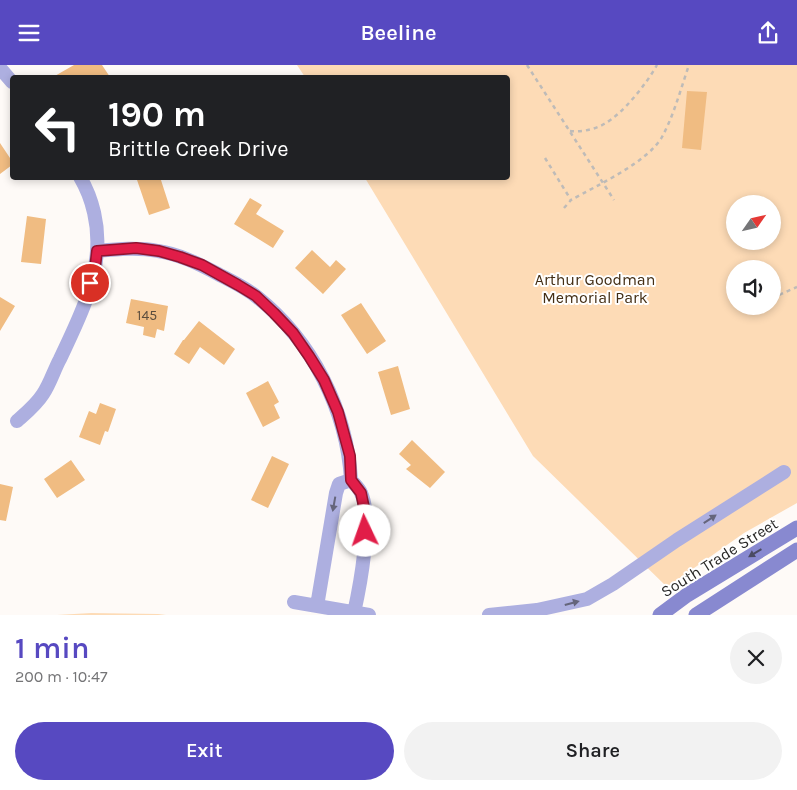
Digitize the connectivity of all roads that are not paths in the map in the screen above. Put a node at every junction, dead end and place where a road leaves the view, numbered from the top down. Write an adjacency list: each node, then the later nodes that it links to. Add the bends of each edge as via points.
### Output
1 (0, 68): 2 (street)
2 (10, 80)
3 (81, 180): 4 (street, via 96,221)
4 (97, 251): 5 (street, via 81,313 44,394); 7 (street, via 136,248 159,251 202,265 256,296 293,333 324,380 338,412 350,456)
5 (17, 421)
6 (784, 472): 14 (street, one-way to 6, via 537,611 587,599)
7 (351, 480): 11 (street, one-way to 11, via 340,484 336,493); 12 (street, via 361,493 365,512 365,549)
8 (797, 528): 15 (main road, South Trade Street, one-way to 15)
9 (797, 550): 16 (main road)
10 (294, 602): 11 (street)
11 (317, 606): 12 (street)
12 (354, 613): 13 (street)
13 (369, 615)
14 (489, 615)
15 (660, 615)
16 (696, 615)

